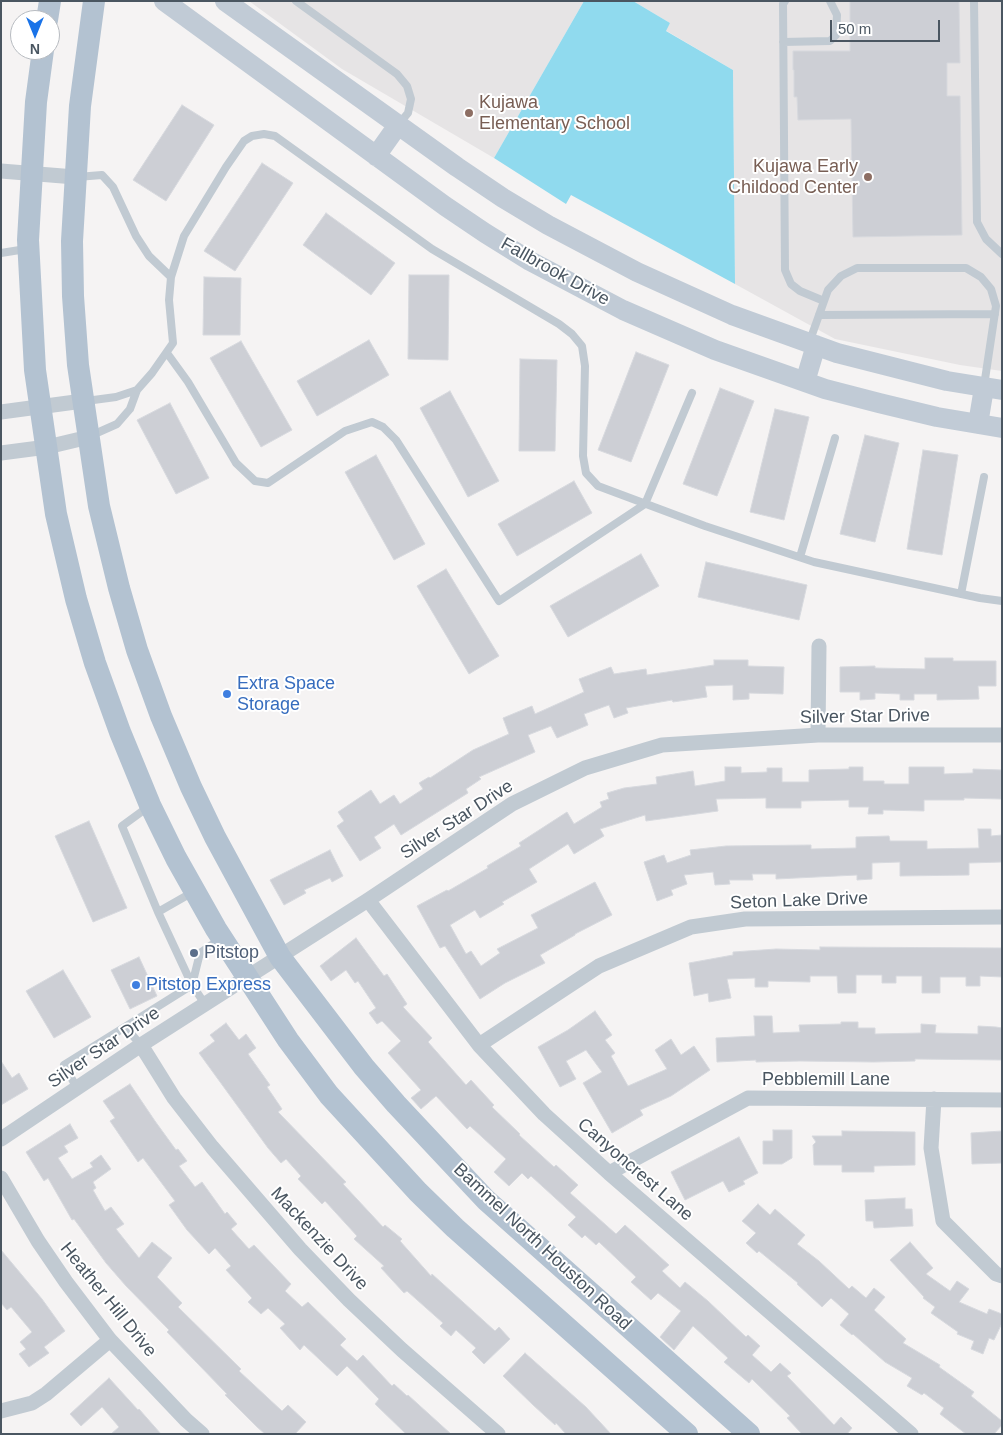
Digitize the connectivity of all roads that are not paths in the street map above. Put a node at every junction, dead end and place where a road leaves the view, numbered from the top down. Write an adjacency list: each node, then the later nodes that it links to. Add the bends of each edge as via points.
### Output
1 (94, 1): 14 (main road, Bammel North Houston Road, via 80,106)
2 (164, 1): 11 (street, Fallbrook Drive)
3 (225, 1): 10 (street)
4 (296, 1): 10 (lane, via 397,74 407,86 411,99 408,112)
5 (785, 1): 8 (lane)
6 (830, 1): 8 (lane, via 837,15 836,35 830,41)
7 (974, 1): 17 (lane, via 977,222 986,239)
8 (784, 42): 19 (lane, via 785,270 791,284)
9 (42, 60): 13 (main road)
10 (398, 124): 11 (street); 22 (street, via 503,198 593,250 732,316)
11 (376, 156): 24 (street, Fallbrook Drive, via 485,233 576,286 660,327)
12 (1, 171): 13 (street)
13 (32, 174): 14 (street); 15 (main road)
14 (75, 178): 18 (lane, via 102,175 114,187 136,236 149,256); 28 (main road, Bammel North Houston Road, via 73,296)
15 (28, 248): 16 (lane); 29 (main road)
16 (1, 253)
17 (1002, 254)
18 (171, 277): 23 (lane, via 169,300 173,343); 38 (lane, via 184,236 244,141 264,134 275,136 432,248 572,334 582,346 585,366 583,447 586,473 598,486)
19 (824, 301): 20 (lane, via 828,290 841,276 858,268 966,268 982,277 991,289); 21 (lane)
20 (995, 314): 21 (lane); 25 (lane)
21 (818, 315): 22 (lane)
22 (812, 344): 24 (street); 25 (street, via 919,374)
23 (167, 353): 26 (lane); 38 (lane, via 188,382 236,464 255,481 268,483 345,431 372,422 383,427 396,440 499,601)
24 (805, 382): 31 (street, Fallbrook Drive, via 879,403)
25 (993, 389): 31 (street)
26 (137, 390): 28 (lane); 33 (lane, via 130,409 117,424)
27 (692, 393): 38 (lane)
28 (84, 401): 29 (street); 33 (main road, Bammel North Houston Road)
29 (40, 406): 30 (street); 35 (main road)
30 (1, 412)
31 (978, 424): 32 (street, Fallbrook Drive)
32 (1002, 428)
33 (88, 437): 35 (street); 51 (main road, Bammel North Houston Road, via 99,506 119,588 161,716 207,820)
34 (835, 438): 39 (lane)
35 (47, 447): 36 (street); 45 (main road, via 56,514 76,600 117,724)
36 (1, 452)
37 (984, 477): 40 (lane)
38 (644, 504): 39 (lane)
39 (800, 557): 40 (lane)
40 (962, 594): 41 (lane)
41 (1002, 600)
42 (819, 646): 44 (street)
43 (1002, 734): 44 (street, Silver Star Drive)
44 (818, 735): 47 (street, Silver Star Drive, via 662,744 585,768 512,804)
45 (150, 805): 46 (main road); 48 (lane, via 122,826)
46 (195, 891): 48 (lane); 50 (main road)
47 (368, 900): 51 (street, Silver Star Drive); 57 (street, Canyoncrest Lane)
48 (158, 912): 53 (lane)
49 (1002, 917): 57 (street, Seton Lake Drive, via 745,919 690,927 599,966)
50 (222, 938): 52 (main road); 53 (lane, via 200,953)
51 (280, 957): 52 (street, Silver Star Drive); 70 (main road, Bammel North Houston Road, via 364,1067 486,1200)
52 (247, 978): 54 (street, Silver Star Drive); 69 (main road, via 329,1095 418,1192)
53 (192, 984): 54 (lane); 55 (lane)
54 (205, 1004): 56 (street, Silver Star Drive)
55 (125, 1026): 56 (lane); 58 (lane, via 64,1065)
56 (141, 1045): 58 (street, Silver Star Drive); 68 (street, Mackenzie Drive, via 174,1098 212,1147 300,1250 402,1350)
57 (479, 1045): 62 (street, Canyoncrest Lane, via 544,1114)
58 (77, 1088): 61 (street, Silver Star Drive)
59 (934, 1099): 60 (street, Pebblemill Lane); 62 (street, Pebblemill Lane, via 748,1098); 64 (street, via 932,1148 943,1221 996,1274)
60 (1002, 1100)
61 (1, 1139)
62 (609, 1173): 71 (street, Canyoncrest Lane)
63 (1, 1178): 65 (street, Heather Hill Drive, via 38,1241)
64 (1002, 1276)
65 (110, 1340): 66 (street, via 46,1394 32,1403); 67 (street, Heather Hill Drive)
66 (1, 1411)
67 (202, 1434)
68 (498, 1434)
69 (687, 1434)
70 (749, 1434)
71 (911, 1434)

